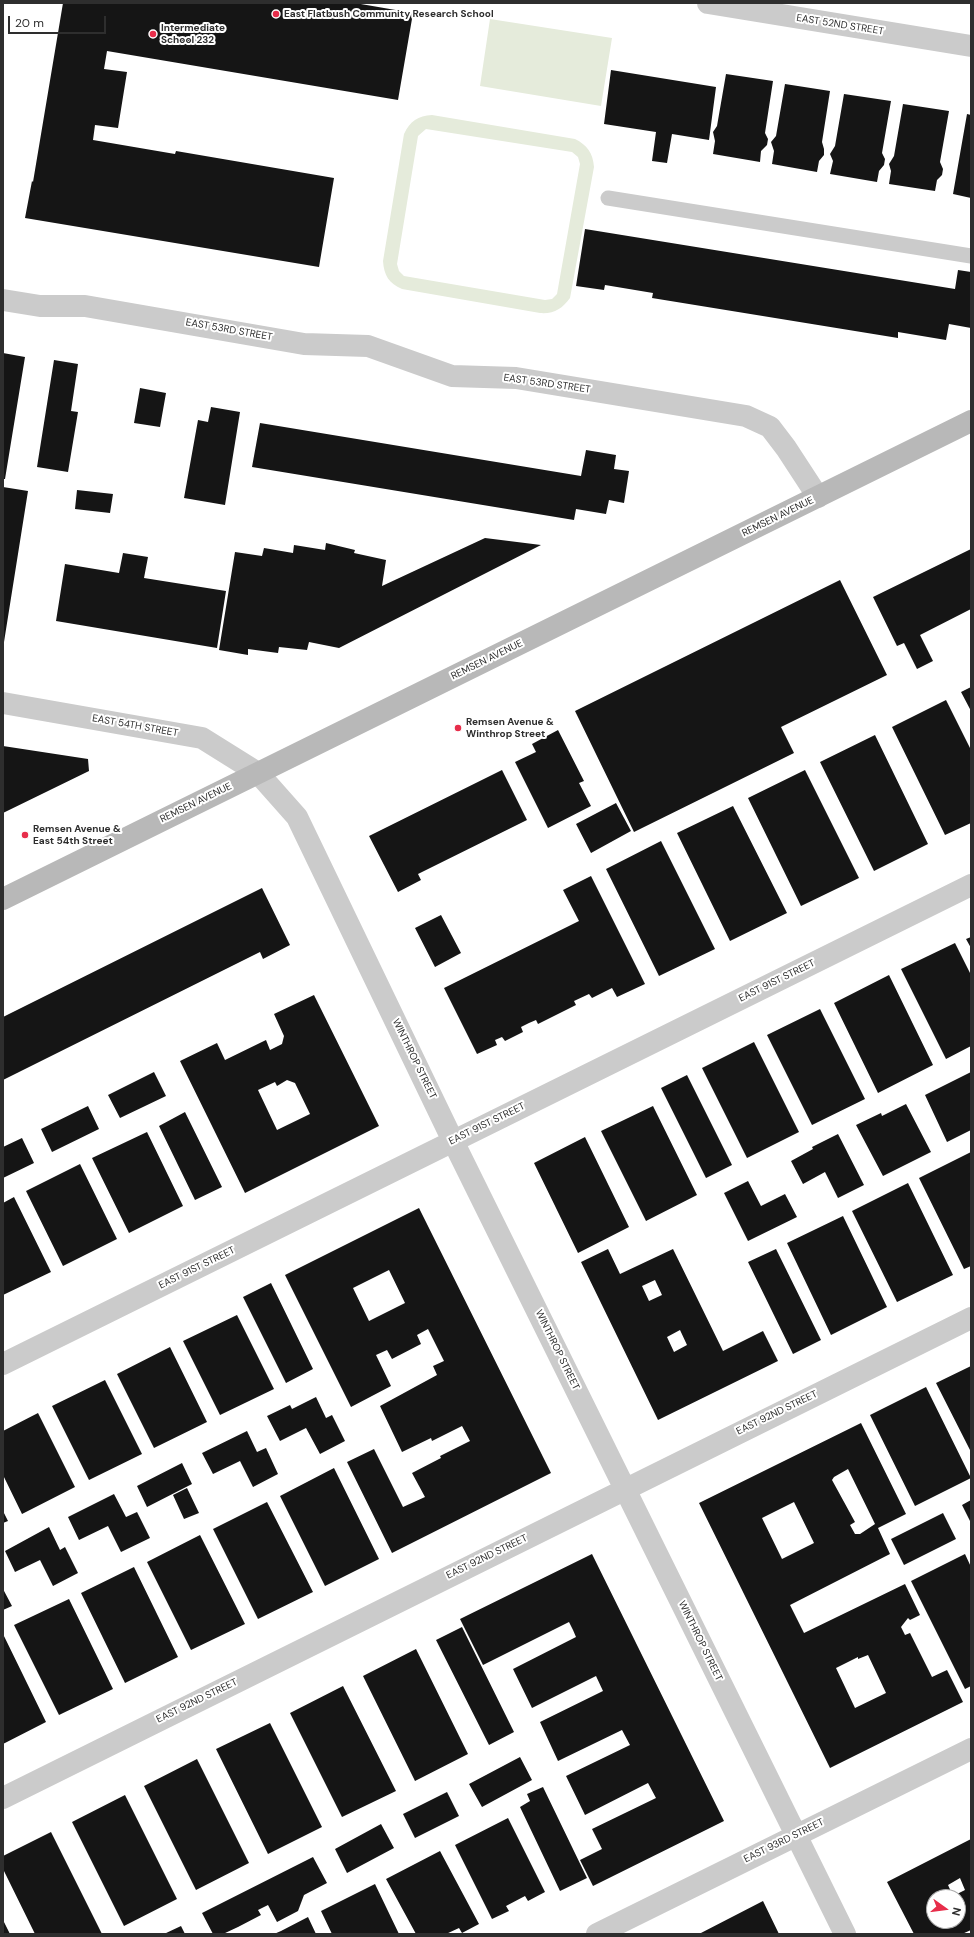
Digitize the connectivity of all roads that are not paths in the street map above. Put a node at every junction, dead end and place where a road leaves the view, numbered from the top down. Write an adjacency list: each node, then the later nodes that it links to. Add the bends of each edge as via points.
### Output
1 (708, 3): 2 (street, EAST 52ND STREET)
2 (971, 46)
3 (608, 198): 4 (lane)
4 (971, 256)
5 (3, 300): 7 (street, EAST 53RD STREET, via 40,306 85,306 304,344 368,346 452,376 516,378 746,416 770,426)
6 (971, 421): 7 (main road, REMSEN AVENUE)
7 (818, 497): 9 (main road, REMSEN AVENUE)
8 (3, 703): 9 (street, EAST 54TH STREET, via 202,738)
9 (258, 774): 11 (main road, REMSEN AVENUE); 12 (street, WINTHROP STREET, via 297,817)
10 (971, 885): 12 (street, EAST 91ST STREET)
11 (3, 899)
12 (453, 1141): 14 (street, EAST 91ST STREET); 15 (street, WINTHROP STREET)
13 (971, 1318): 15 (street, EAST 92ND STREET)
14 (3, 1364)
15 (625, 1489): 17 (street, EAST 92ND STREET); 18 (street, WINTHROP STREET)
16 (971, 1749): 18 (street, EAST 93RD STREET)
17 (3, 1798)
18 (796, 1836): 19 (street, EAST 93RD STREET); 20 (street, WINTHROP STREET)
19 (597, 1934)
20 (845, 1934)

